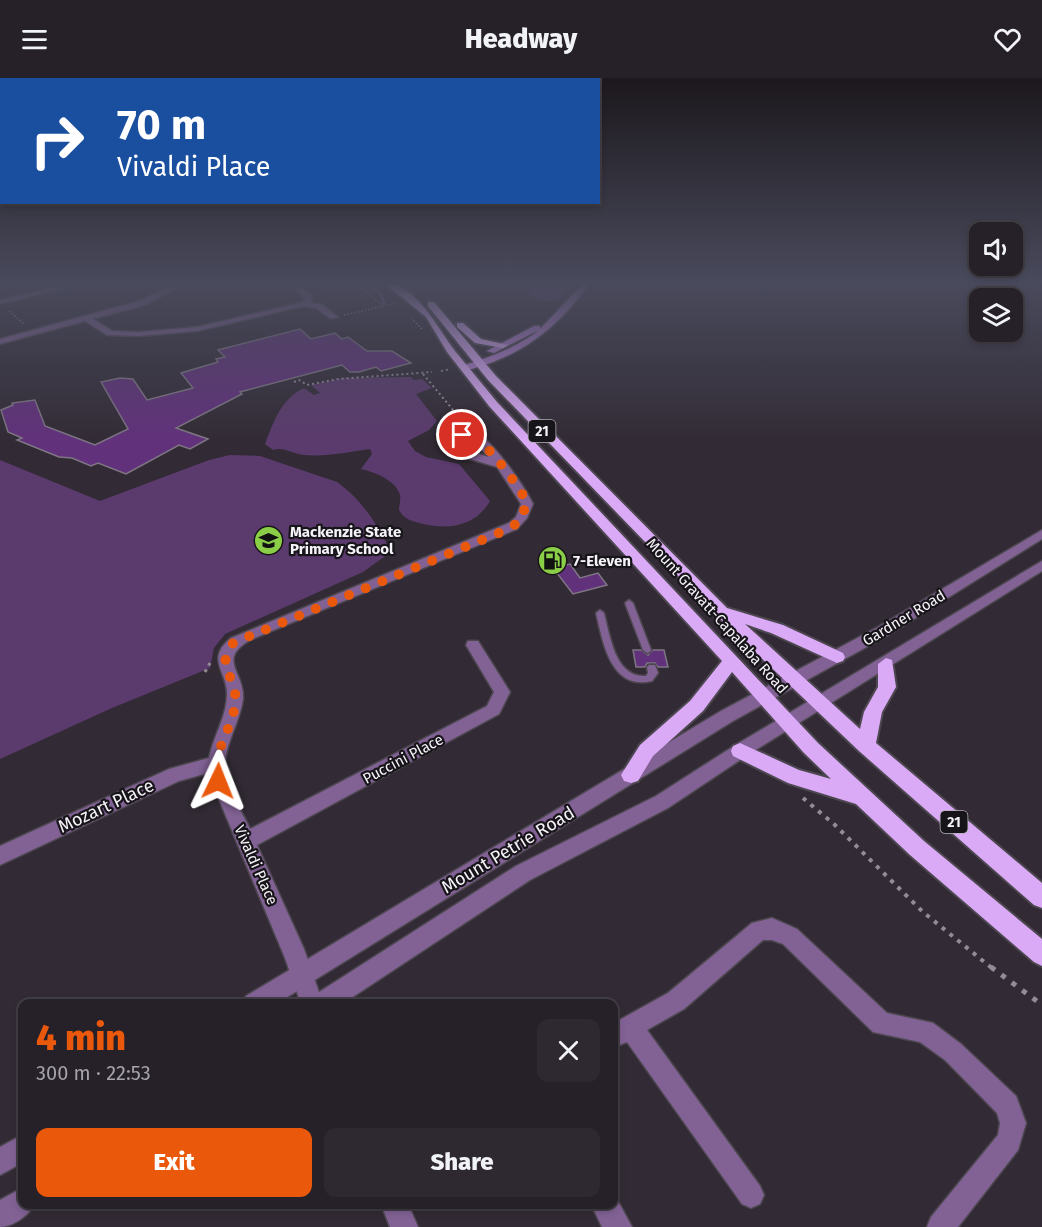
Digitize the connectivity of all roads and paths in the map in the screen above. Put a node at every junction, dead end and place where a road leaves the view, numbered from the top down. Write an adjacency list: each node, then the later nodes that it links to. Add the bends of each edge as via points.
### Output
1 (18, 337): 9 (street)
2 (114, 337): 3 (street, via 121,341)
3 (130, 337)
4 (445, 337): 11 (highway, Mount Gravatt-Capalaba Road / 21)
5 (452, 337): 11 (highway, Mount Gravatt-Capalaba Road / 21)
6 (473, 337): 10 (highway)
7 (520, 337): 10 (main road)
8 (538, 337): 11 (main road, via 525,346)
9 (0, 342)
10 (503, 345): 11 (main road)
11 (467, 364): 12 (path); 21 (highway, Mount Gravatt-Capalaba Road / 21, via 531,419); 27 (highway, Mount Gravatt-Capalaba Road / 21, via 493,404)
12 (441, 371)
13 (432, 372): 14 (path)
14 (423, 374): 15 (path, via 344,377 307,385 299,380); 16 (path, via 463,421)
15 (294, 382)
16 (463, 429)
17 (499, 464): 37 (street, via 527,504 513,526 233,643 225,661 235,692 233,708)
18 (1042, 534): 26 (street, Gardner Road)
19 (1042, 565): 28 (street, Gardner Road)
20 (629, 603): 24 (lane)
21 (720, 610): 26 (highway, via 777,629); 31 (highway, Mount Gravatt-Capalaba Road / 21)
22 (600, 613): 29 (lane, via 616,664 629,677 641,681 649,679)
23 (473, 645): 41 (street, Puccini Place, via 500,687 501,696 493,710)
24 (647, 650)
25 (214, 657): 30 (path)
26 (837, 657): 31 (street, Gardner Road)
27 (730, 662): 32 (highway, Mount Gravatt-Capalaba Road / 21); 38 (highway, via 709,693 639,756)
28 (886, 664): 33 (street, Gardner Road); 35 (highway, via 887,687 873,712)
29 (652, 668)
30 (205, 672)
31 (794, 681): 32 (street, Gardner Road); 33 (highway, Mount Gravatt-Capalaba Road / 21)
32 (762, 698): 34 (highway, Mount Gravatt-Capalaba Road / 21); 38 (street, Mount Petrie Road)
33 (818, 703): 34 (street, Gardner Road); 35 (highway, Mount Gravatt-Capalaba Road / 21)
34 (786, 723): 36 (street, Mount Petrie Road); 40 (highway, Mount Gravatt-Capalaba Road / 21)
35 (866, 746): 43 (highway, Mount Gravatt-Capalaba Road / 21)
36 (740, 751): 40 (highway, via 795,777); 48 (street, Mount Petrie Road, via 644,813 523,873)
37 (215, 764): 41 (street, Vivaldi Place, via 218,781); 42 (street, Mozart Place, via 161,780)
38 (631, 775): 45 (street, Mount Petrie Road)
39 (798, 794): 49 (path, via 836,825 922,912)
40 (860, 796): 44 (highway, Mount Gravatt-Capalaba Road / 21)
41 (246, 841): 45 (street, Vivaldi Place)
42 (0, 856)
43 (1042, 897)
44 (1042, 954)
45 (302, 973): 46 (street, Mount Petrie Road); 47 (street, Vivaldi Place)
46 (262, 999)
47 (310, 999)
48 (329, 999)
49 (1042, 1005)
50 (622, 1031): 53 (street); 60 (street, via 676,1001 759,930 772,929 790,936 880,1024 925,1031 953,1052 1007,1105 1014,1122 1009,1141)
51 (18, 1151): 52 (street)
52 (0, 1162)
53 (751, 1195)
54 (18, 1204): 57 (street)
55 (396, 1209): 58 (street)
56 (607, 1209): 59 (street)
57 (0, 1216)
58 (404, 1227)
59 (618, 1227)
60 (941, 1227)

